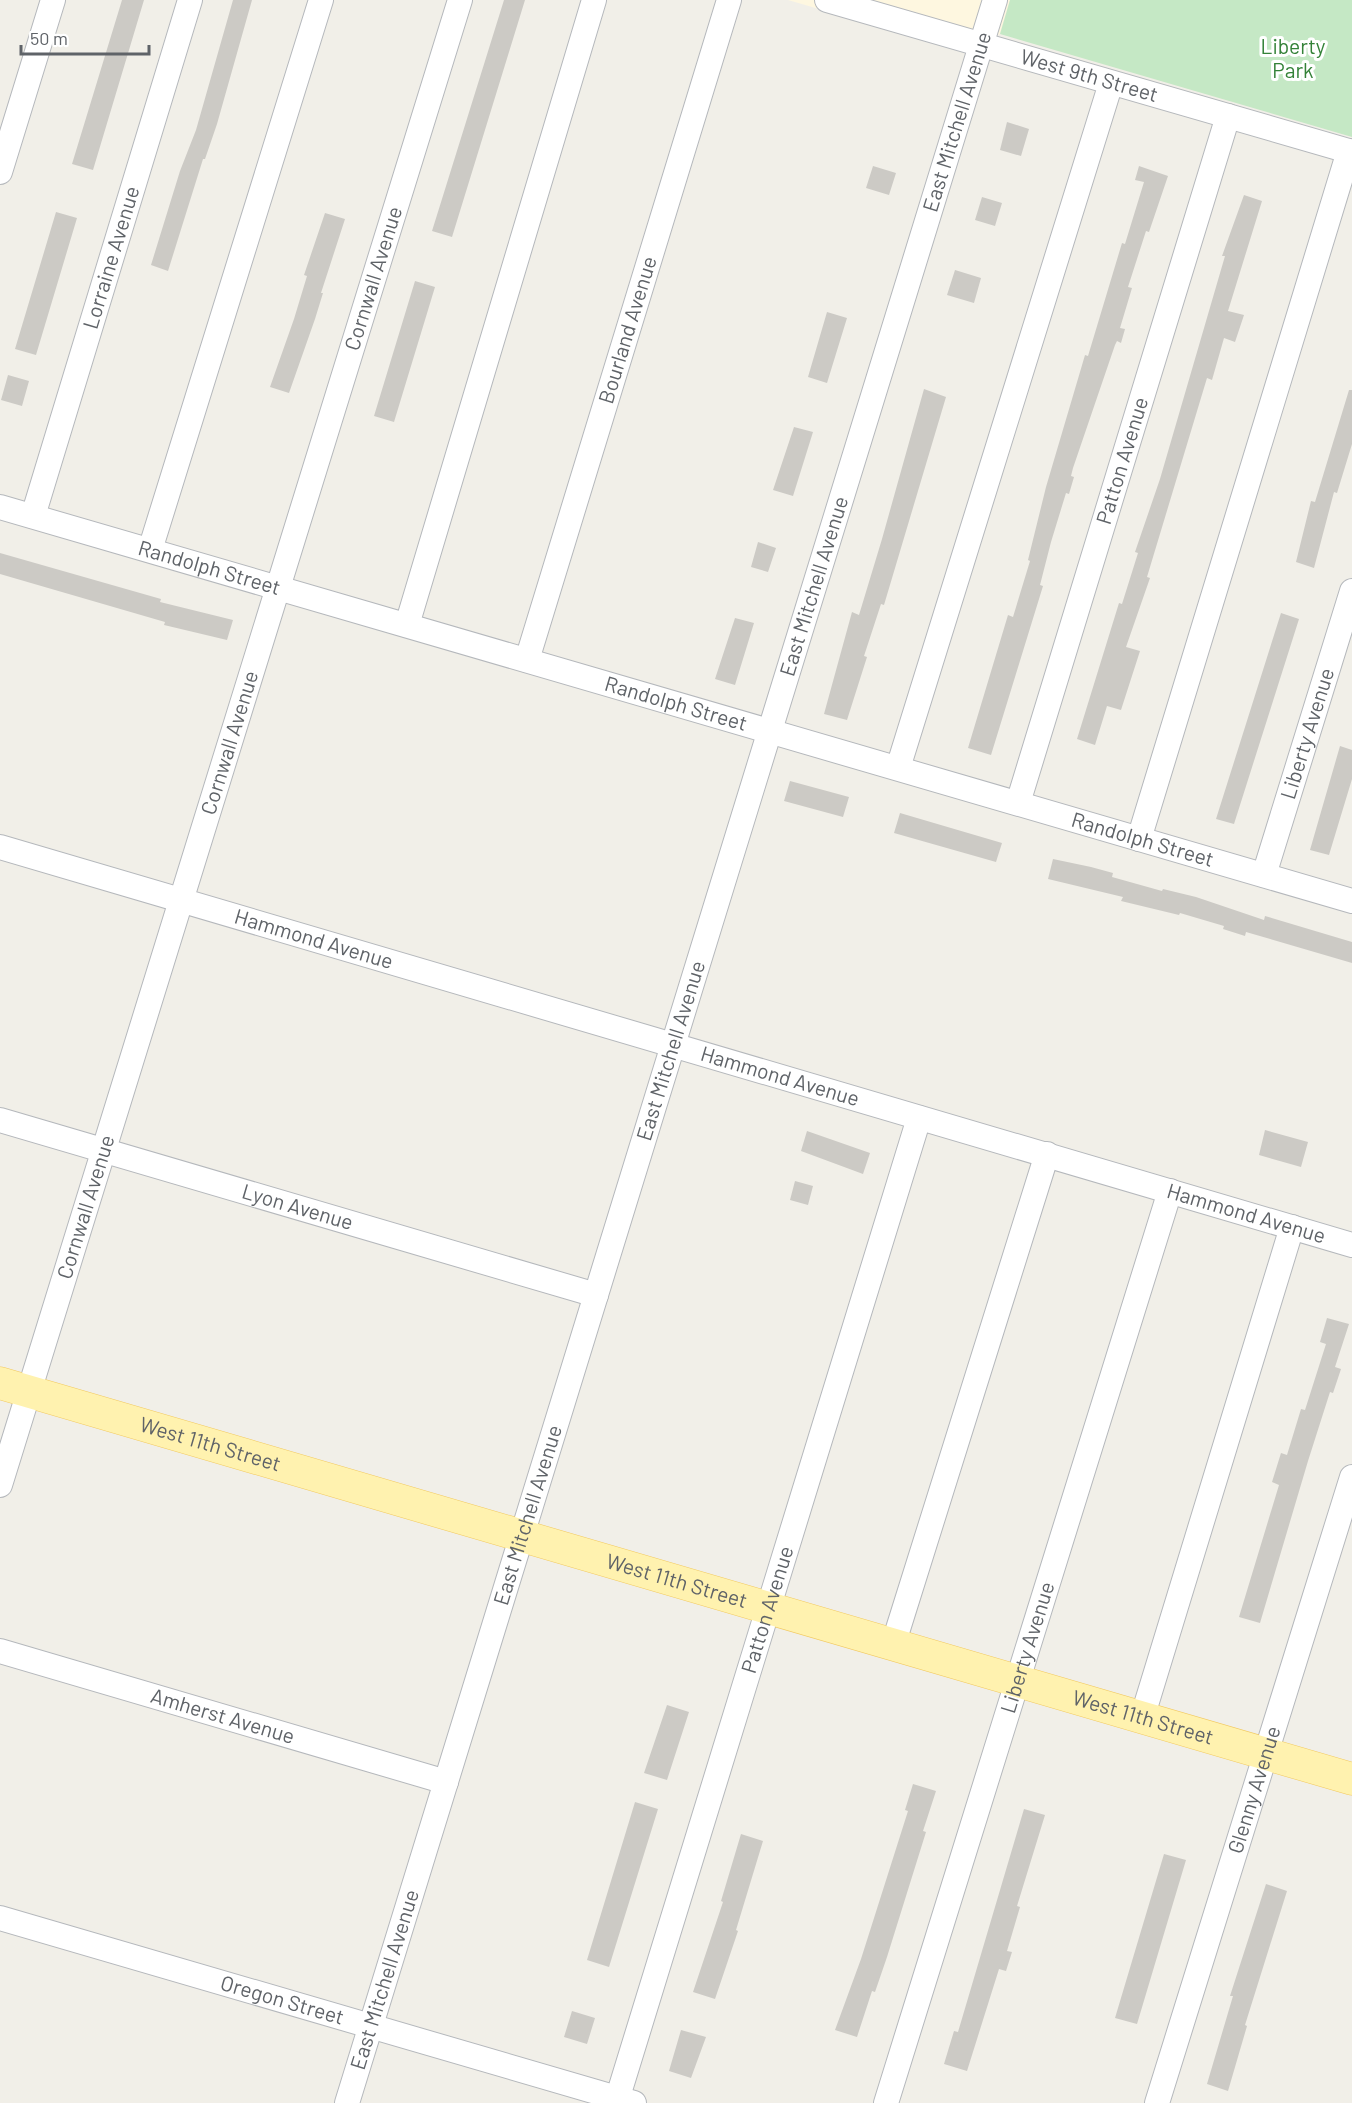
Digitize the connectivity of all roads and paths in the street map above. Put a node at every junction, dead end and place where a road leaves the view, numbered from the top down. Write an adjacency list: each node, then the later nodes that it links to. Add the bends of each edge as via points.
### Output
1 (53, 0): 13 (street)
2 (190, 0): 15 (street, Lorraine Avenue)
3 (321, 0): 16 (street)
4 (460, 0): 17 (street, Cornwall Avenue)
5 (594, 0): 19 (street)
6 (729, 0): 20 (street, Bourland Avenue)
7 (827, 0): 9 (street, West 9th Street)
8 (995, 0): 9 (street, East Mitchell Avenue)
9 (981, 45): 10 (street, West 9th Street); 21 (street, East Mitchell Avenue)
10 (1111, 83): 11 (street, West 9th Street); 22 (street)
11 (1228, 116): 12 (street, West 9th Street); 23 (street, Patton Avenue)
12 (1351, 152): 24 (street)
13 (0, 172)
14 (0, 507): 15 (street, Randolph Street)
15 (33, 516): 16 (street, Randolph Street)
16 (150, 550): 17 (street, Randolph Street)
17 (278, 588): 19 (street, Randolph Street); 27 (street, Cornwall Avenue)
18 (1352, 591): 26 (street, Liberty Avenue)
19 (407, 626): 20 (street, Randolph Street)
20 (526, 660): 21 (street, Randolph Street)
21 (770, 731): 22 (street, Randolph Street); 29 (street, East Mitchell Avenue)
22 (898, 768): 23 (street, Randolph Street)
23 (1018, 803): 24 (street, Randolph Street)
24 (1139, 838): 26 (street, Randolph Street)
25 (0, 847): 27 (street, Hammond Avenue)
26 (1264, 875): 28 (street, Randolph Street)
27 (181, 900): 29 (street, Hammond Avenue); 32 (street, Cornwall Avenue)
28 (1352, 900)
29 (673, 1045): 30 (street, Hammond Avenue); 37 (street, East Mitchell Avenue)
30 (919, 1118): 33 (street, Hammond Avenue); 42 (street, Patton Avenue)
31 (0, 1120): 32 (street, Lyon Avenue)
32 (104, 1150): 37 (street, Lyon Avenue); 38 (street, Cornwall Avenue)
33 (1047, 1154): 34 (street, Hammond Avenue); 43 (street)
34 (1170, 1191): 35 (street, Hammond Avenue); 45 (street, Liberty Avenue)
35 (1292, 1227): 36 (street, Hammond Avenue); 46 (street)
36 (1352, 1245)
37 (596, 1295): 41 (street, East Mitchell Avenue)
38 (14, 1388): 40 (street, Cornwall Avenue); 41 (main road, West 11th Street)
39 (1352, 1477): 47 (street, Glenny Avenue)
40 (0, 1485)
41 (522, 1536): 42 (main road, West 11th Street); 49 (street, East Mitchell Avenue)
42 (770, 1609): 43 (main road, West 11th Street); 52 (street, Patton Avenue)
43 (893, 1645): 45 (main road, West 11th Street)
44 (0, 1651): 49 (street, Amherst Avenue)
45 (1016, 1680): 46 (main road, West 11th Street); 54 (street, Liberty Avenue)
46 (1142, 1718): 47 (main road, West 11th Street)
47 (1265, 1755): 48 (main road, West 11th Street); 55 (street, Glenny Avenue)
48 (1352, 1779)
49 (446, 1782): 51 (street, East Mitchell Avenue)
50 (0, 1918): 51 (street, Oregon Street)
51 (371, 2026): 52 (street, Oregon Street); 53 (street, East Mitchell Avenue)
52 (622, 2101)
53 (347, 2103)
54 (886, 2103)
55 (1157, 2103)

